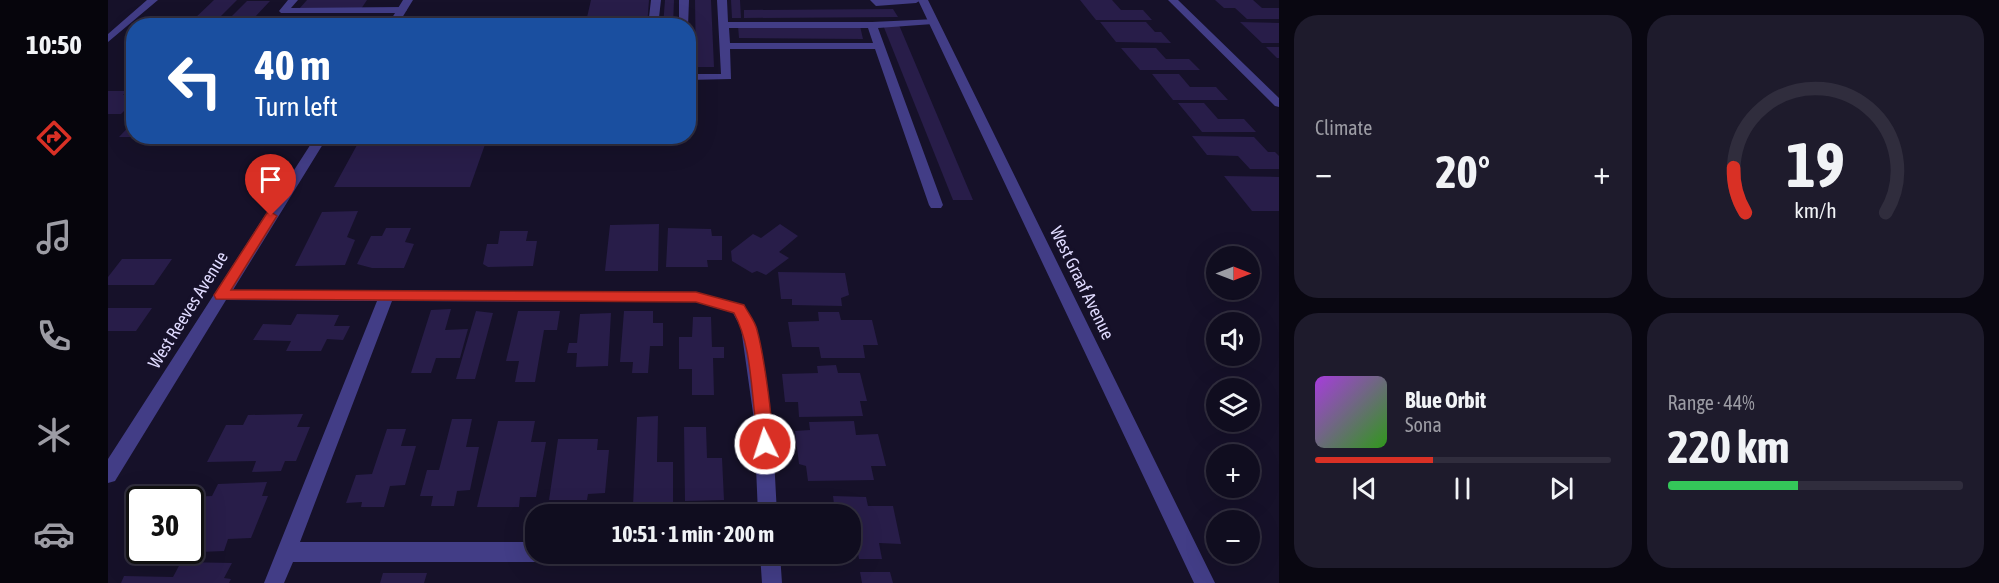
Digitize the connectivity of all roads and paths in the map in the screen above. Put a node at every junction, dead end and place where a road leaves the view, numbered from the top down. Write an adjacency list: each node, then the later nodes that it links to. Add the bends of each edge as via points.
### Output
1 (153, 0): 12 (street)
2 (293, 0): 11 (street, via 284,11)
3 (408, 0): 11 (street)
4 (656, 0): 14 (street)
5 (684, 0): 15 (street)
6 (722, 0): 19 (street)
7 (875, 0): 8 (street)
8 (916, 0)
9 (923, 0): 16 (street, West Graaf Avenue)
10 (1173, 0): 24 (street)
11 (402, 10): 13 (street)
12 (132, 18)
13 (397, 18)
14 (654, 18)
15 (684, 18)
16 (933, 21): 18 (street); 36 (street, West Graaf Avenue)
17 (126, 23): 20 (street)
18 (872, 24): 19 (street); 22 (street)
19 (724, 25): 21 (street)
20 (108, 39)
21 (726, 46): 22 (street); 23 (street, via 727,77)
22 (880, 46): 26 (street)
23 (696, 76)
24 (1279, 104)
25 (317, 144): 27 (street, West Reeves Avenue)
26 (936, 204)
27 (221, 295): 28 (street); 29 (street, West Reeves Avenue)
28 (386, 297): 30 (street, via 696,297 739,309 749,328 764,420); 31 (street)
29 (108, 475)
30 (768, 504)
31 (286, 552): 32 (street); 34 (street)
32 (525, 552)
33 (771, 564): 35 (street)
34 (274, 583)
35 (772, 583)
36 (1205, 583)

